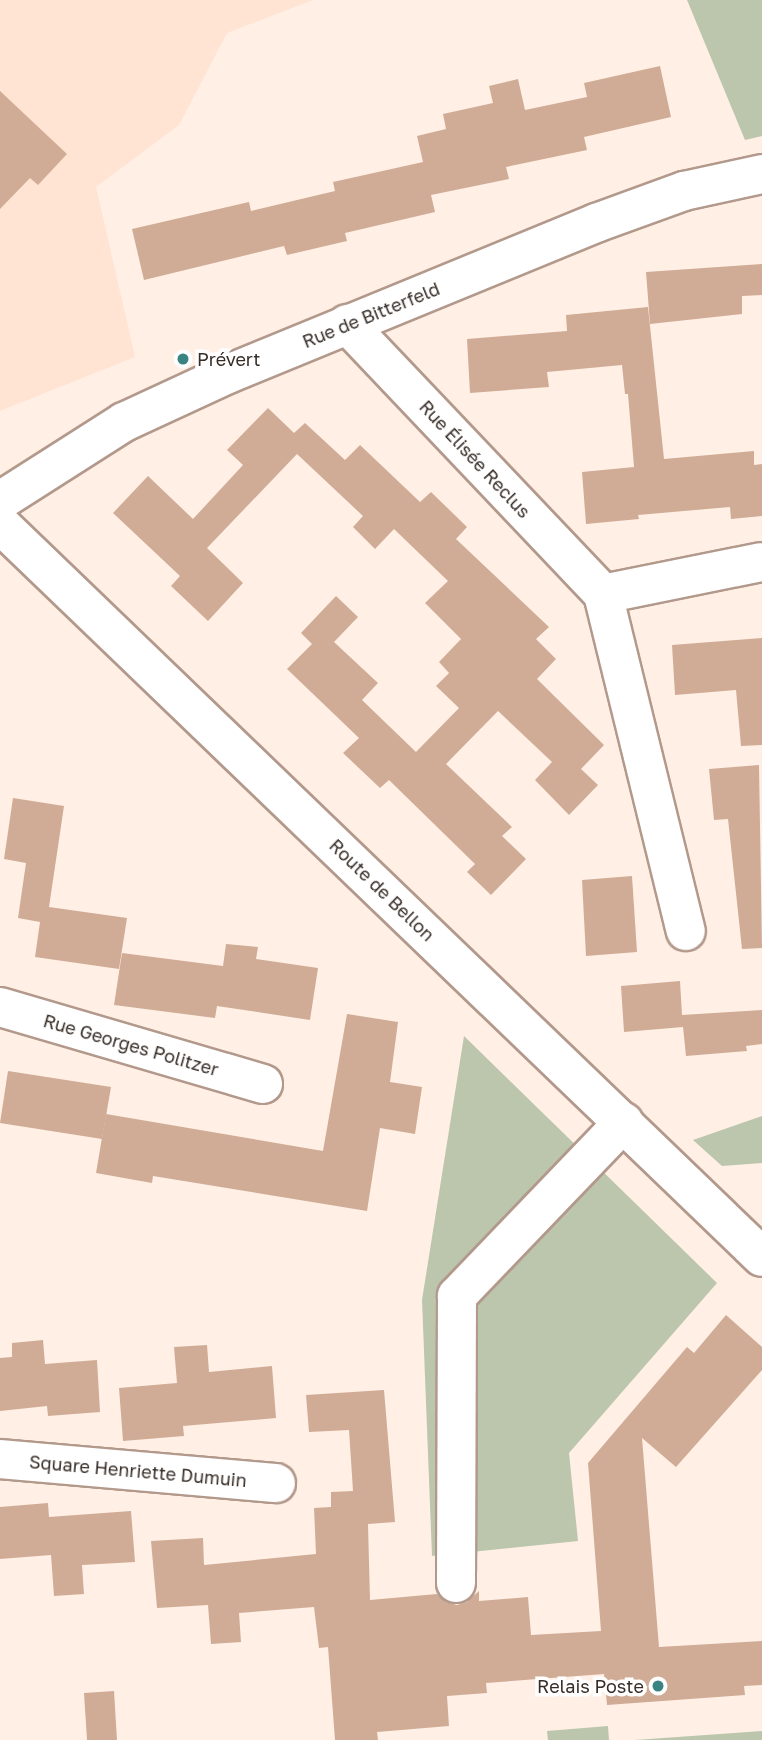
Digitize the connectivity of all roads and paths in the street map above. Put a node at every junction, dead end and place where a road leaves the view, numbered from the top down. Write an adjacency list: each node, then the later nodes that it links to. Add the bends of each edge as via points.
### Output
1 (762, 174): 2 (street, Rue de Bitterfeld, via 684,191)
2 (347, 324): 3 (street, Rue de Bitterfeld, via 124,422); 6 (street, Rue Élisée Reclus)
3 (0, 501)
4 (0, 524): 10 (street, Route de Bellon)
5 (761, 562): 6 (street)
6 (603, 594): 7 (street, Rue Élisée Reclus)
7 (686, 931)
8 (0, 1007): 9 (street, Rue Georges Politzer)
9 (263, 1084)
10 (624, 1122): 11 (street, Route de Bellon); 14 (street, via 457,1296)
11 (760, 1250)
12 (0, 1459): 13 (street, Square Henriette Dumuin)
13 (276, 1483)
14 (456, 1583)

